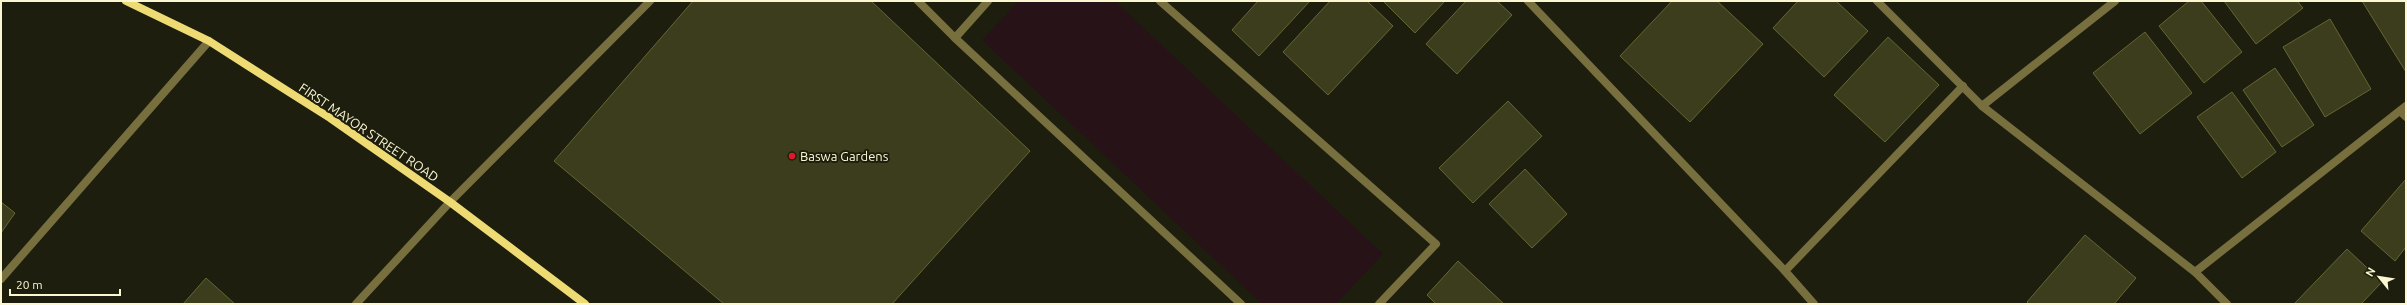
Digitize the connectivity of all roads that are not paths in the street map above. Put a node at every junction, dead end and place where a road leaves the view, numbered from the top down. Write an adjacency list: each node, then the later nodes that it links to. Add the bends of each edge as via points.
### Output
1 (126, 1): 10 (street, FIRST MAYOR STREET ROAD)
2 (650, 1): 14 (street)
3 (918, 1): 9 (street)
4 (988, 1): 9 (street)
5 (1160, 1): 21 (street, via 1436,244)
6 (1528, 1): 15 (street)
7 (1877, 1): 11 (street)
8 (2115, 1): 12 (street)
9 (955, 38): 20 (street)
10 (209, 41): 14 (street, FIRST MAYOR STREET ROAD, via 330,118); 17 (street)
11 (1963, 86): 12 (street); 15 (street)
12 (1982, 106): 16 (street)
13 (2404, 111): 16 (street)
14 (450, 202): 18 (street); 19 (street, FIRST MAYOR STREET ROAD)
15 (1785, 271): 22 (street)
16 (2195, 272): 23 (street)
17 (1, 279)
18 (356, 304)
19 (585, 304)
20 (1241, 304)
21 (1379, 304)
22 (1814, 304)
23 (2227, 304)

